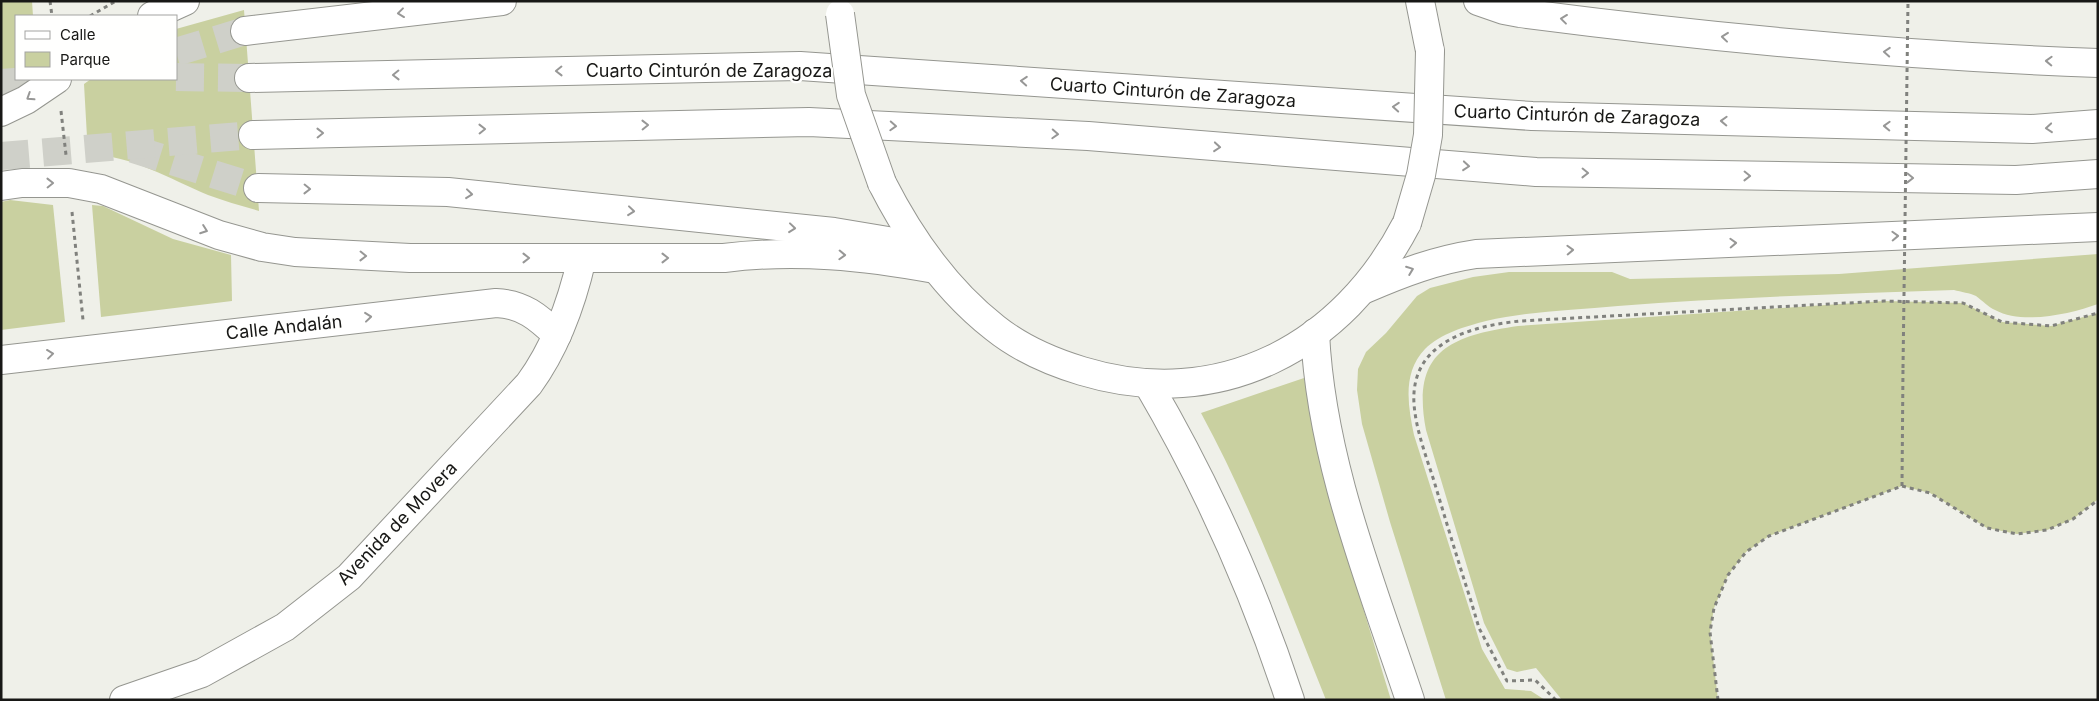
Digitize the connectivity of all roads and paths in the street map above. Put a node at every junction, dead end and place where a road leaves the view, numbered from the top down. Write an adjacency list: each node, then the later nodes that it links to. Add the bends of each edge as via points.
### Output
1 (50, 1): 9 (path)
2 (116, 1): 10 (path)
3 (185, 1): 11 (main road)
4 (502, 1): 12 (main road, one-way to 12)
5 (1420, 1): 29 (main road, bridge, via 1430,51 1428,135 1421,175 1407,223)
6 (1478, 1): 13 (main road, one-way to 6, via 1946,57 1851,49 1530,14)
7 (1908, 1): 36 (path, bridge)
8 (840, 7): 26 (main road, bridge, via 851,95 882,183)
9 (52, 15)
10 (92, 15)
11 (154, 15)
12 (245, 31)
13 (2098, 63)
14 (248, 78): 18 (main road, Cuarto Cinturón de Zaragoza, one-way to 14, via 2032,130 1532,116 800,66)
15 (56, 80): 17 (main road, one-way to 17)
16 (60, 106): 20 (path)
17 (1, 112)
18 (2098, 124)
19 (254, 134): 21 (main road, one-way to 21, via 809,122 1088,136 1536,172 2016,180)
20 (66, 160)
21 (2098, 174)
22 (1, 186): 27 (main road, one-way to 27, via 69,182 102,189 219,235 295,252 410,258)
23 (258, 188): 26 (main road, one-way to 26, via 448,192 824,231)
24 (71, 207): 31 (path)
25 (2098, 228): 29 (main road, one-way to 25, via 1445,259 1476,254)
26 (918, 246): 28 (main road)
27 (582, 258): 28 (main road, one-way to 28, via 847,255); 33 (main road, Avenida de Movera)
28 (935, 270): 35 (main road, via 995,329 1024,348 1064,366 1106,378)
29 (1365, 289): 32 (main road)
30 (2098, 313): 41 (path, via 2051,326 2002,322 1963,303 1884,301 1520,321 1470,330 1443,343 1423,363 1416,380 1415,410 1420,436 1479,628 1507,681 1535,680)
31 (83, 322)
32 (1316, 333): 35 (main road, via 1290,351 1219,378); 40 (main road, via 1317,368 1328,438 1346,507)
33 (557, 335): 34 (main road, Calle Andalán, one-way to 33, via 496,303 520,306); 38 (main road, Avenida de Movera, via 530,384 348,577 285,627 202,673)
34 (1, 360)
35 (1148, 384): 39 (main road, via 1196,472 1232,551)
36 (1902, 486): 37 (path, via 1930,493 1987,528 2017,534 2047,530 2073,519); 42 (path, via 1769,536 1746,552 1728,575 1714,608 1710,632)
37 (2098, 500)
38 (124, 700)
39 (1290, 700)
40 (1410, 700)
41 (1556, 700)
42 (1718, 700)

